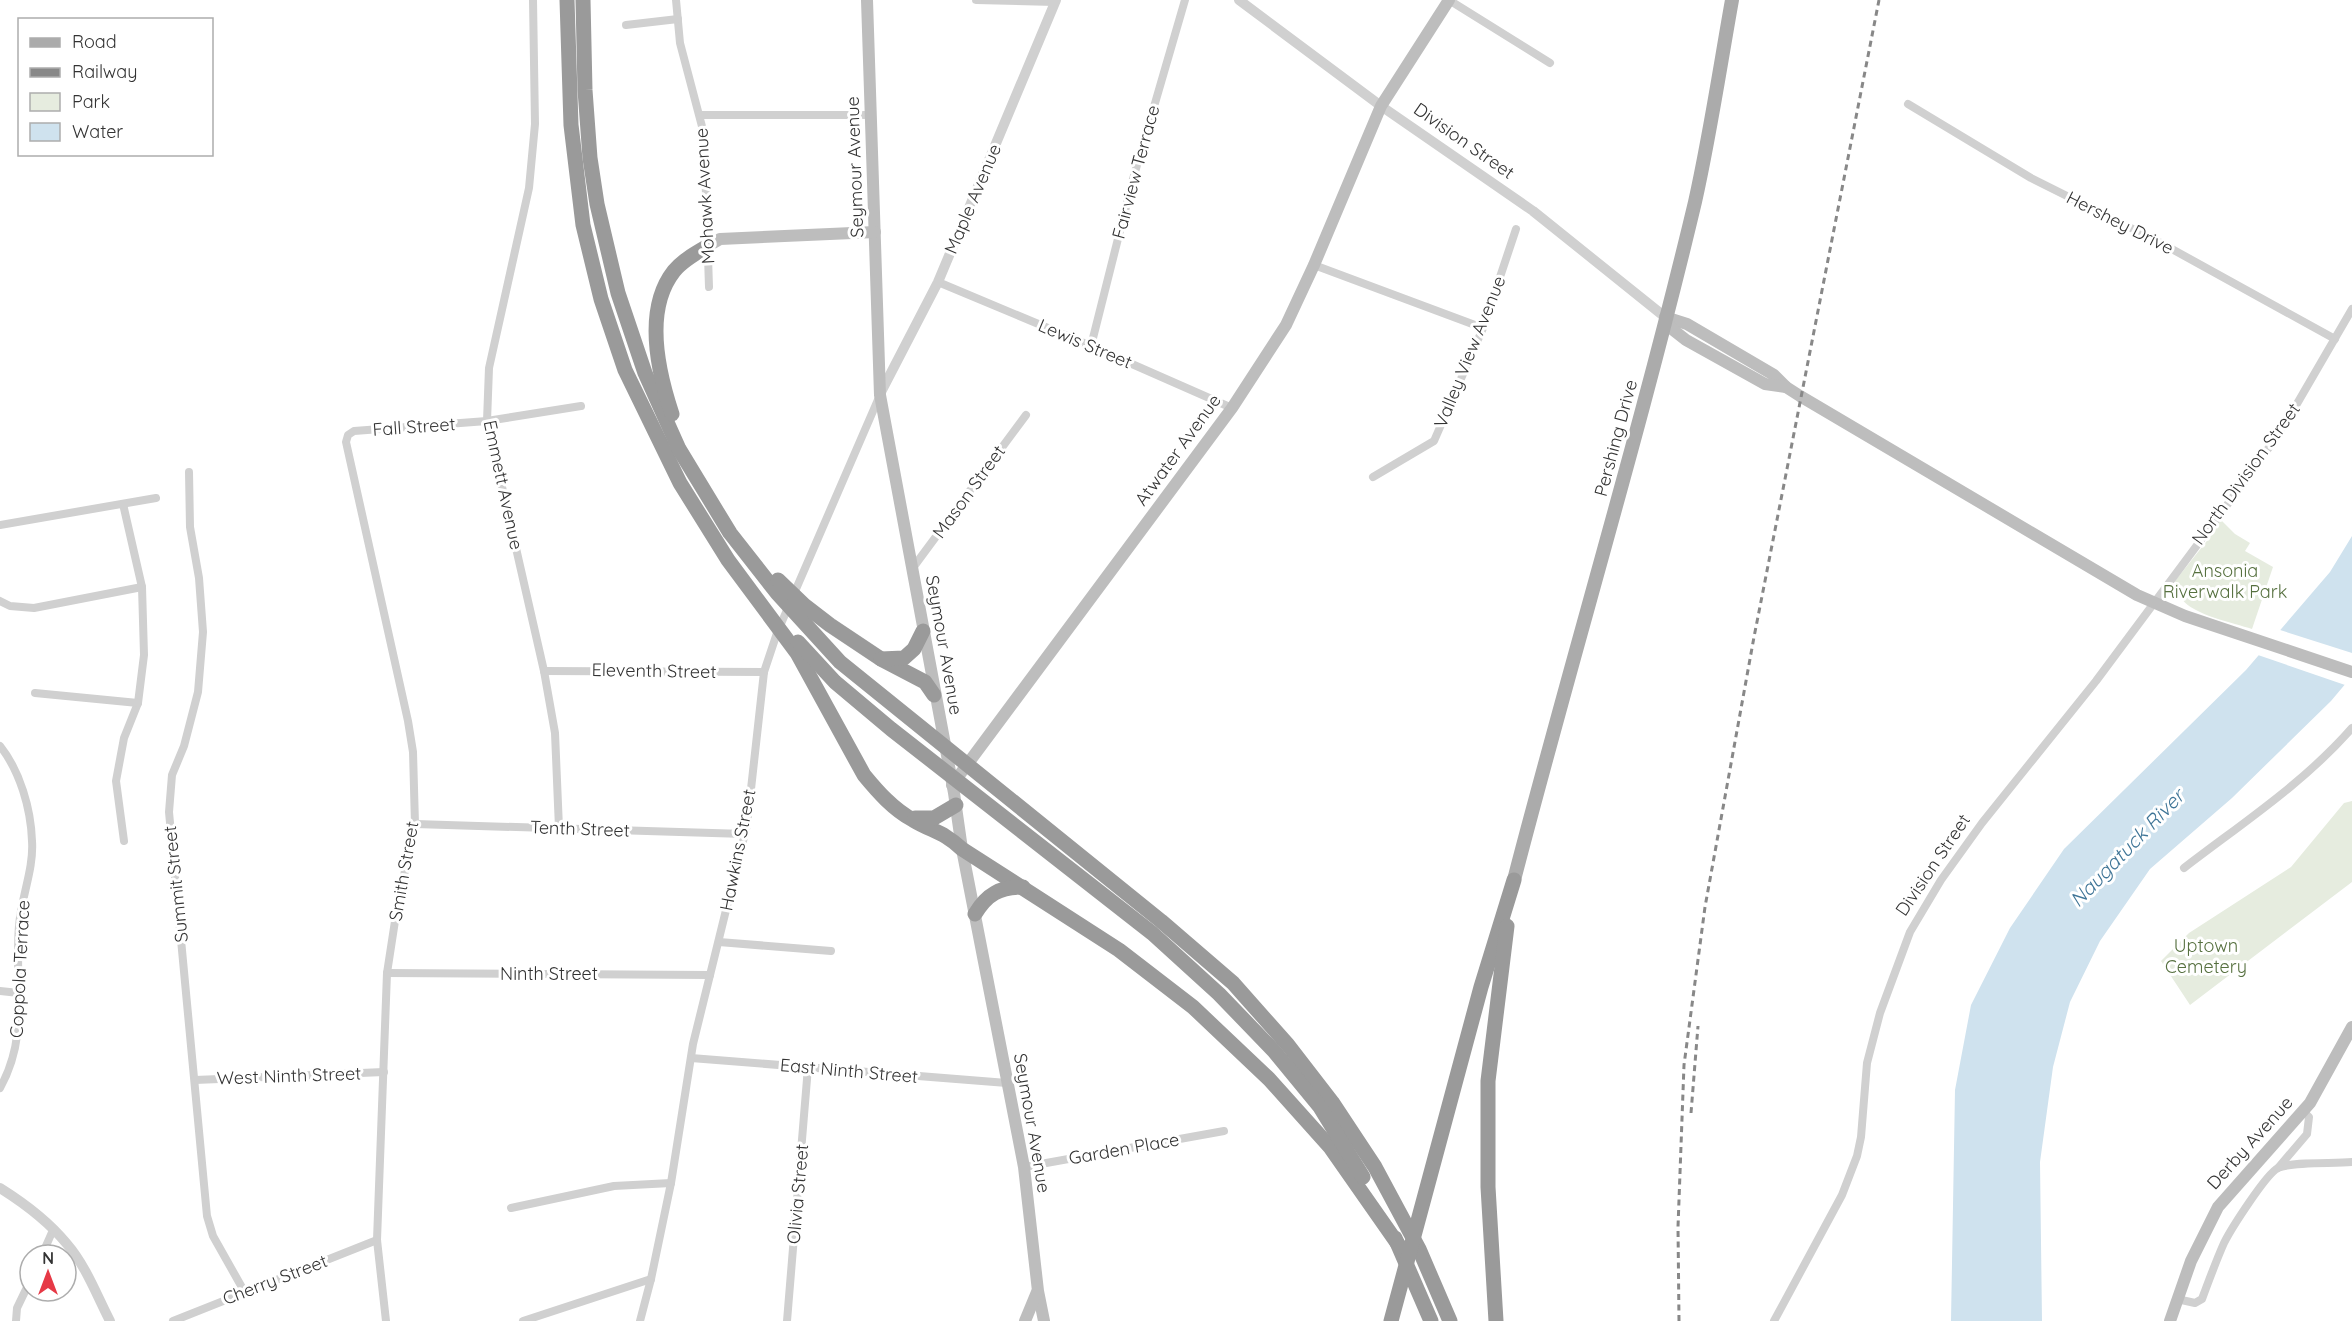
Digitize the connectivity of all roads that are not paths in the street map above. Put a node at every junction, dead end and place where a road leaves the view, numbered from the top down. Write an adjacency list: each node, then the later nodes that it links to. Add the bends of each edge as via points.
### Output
1 (533, 0): 34 (street, Emmett Avenue, via 535,124 529,188 489,368)
2 (567, 0): 43 (highway, via 576,177 601,299 640,403 680,483)
3 (583, 0): 36 (highway, via 587,124 606,249 645,373)
4 (676, 0): 12 (street, Mohawk Avenue)
5 (867, 0): 18 (main road, Seymour Avenue)
6 (976, 0): 11 (street)
7 (1185, 0): 29 (street, Fairview Terrace, via 1133,179)
8 (1239, 0): 16 (street, Division Street)
9 (1449, 0): 14 (street); 16 (main road, Atwater Avenue)
10 (1732, 0): 26 (main road, Pershing Drive, via 1695,198)
11 (1056, 1): 23 (street, Maple Avenue)
12 (678, 19): 13 (street); 17 (street, Mohawk Avenue, via 680,43)
13 (626, 25)
14 (1550, 63)
15 (1908, 104): 28 (street, Hershey Drive, via 2031,178 2161,243)
16 (1381, 106): 22 (main road, Atwater Avenue); 26 (street, Division Street, via 1533,211)
17 (700, 115): 18 (street); 21 (street, Mohawk Avenue)
18 (871, 115): 20 (main road, Seymour Avenue)
19 (1516, 229): 27 (street, Valley View Avenue)
20 (875, 232): 21 (main road, via 720,239); 30 (main road, Seymour Avenue)
21 (708, 246): 24 (street, Mohawk Avenue); 36 (highway, via 674,272 661,294 658,311 661,372)
22 (1314, 265): 27 (street); 32 (main road, Atwater Avenue, via 1286,326)
23 (938, 282): 29 (street, Lewis Street); 30 (street, Maple Avenue)
24 (709, 287)
25 (2352, 309): 28 (street, North Division Street)
26 (1665, 317): 47 (main road, Division Street, via 1686,340 1759,381 1786,387); 66 (main road, Pershing Drive)
27 (1483, 328): 38 (street, Valley View Avenue, via 1434,441)
28 (2335, 339): 47 (street, North Division Street, via 2287,421)
29 (1091, 346): 32 (street, Lewis Street)
30 (880, 395): 44 (main road, Seymour Avenue); 51 (street, Hawkins Street, via 777,633)
31 (581, 406): 34 (street, Fall Street)
32 (1232, 408): 58 (main road, Atwater Avenue, via 975,753)
33 (1026, 415): 44 (street, Mason Street)
34 (488, 421): 35 (street, Fall Street); 50 (street, Emmett Avenue)
35 (354, 431): 60 (street, Smith Street, via 348,435 347,450 408,721)
36 (680, 449): 42 (highway)
37 (189, 472): 79 (street, Summit Street, via 190,527 203,632 198,692 168,799)
38 (1373, 477)
39 (156, 498): 40 (street)
40 (123, 504): 41 (street); 45 (street)
41 (0, 525)
42 (730, 533): 49 (highway, via 804,605); 89 (highway, via 777,593 840,662 1233,983 1332,1102)
43 (728, 560): 59 (highway, via 797,653 864,775); 89 (highway, via 835,682 1152,933 1219,994 1274,1051 1320,1107)
44 (912, 570): 48 (main road, Seymour Avenue)
45 (142, 587): 46 (street, via 34,608); 55 (street, via 144,654)
46 (0, 601)
47 (2152, 603): 52 (main road, Division Street); 112 (street, Division Street, via 1941,879 1911,932 1893,973 1867,1063 1857,1156 1842,1195)
48 (923, 631): 49 (highway, via 904,658); 54 (main road, Seymour Avenue)
49 (881, 659): 54 (highway, via 925,682)
50 (544, 671): 51 (street, Eleventh Street); 61 (street, Emmett Avenue, via 555,733)
51 (764, 672): 62 (street, Hawkins Street)
52 (2352, 672)
53 (35, 693): 55 (street)
54 (934, 695): 58 (main road, Seymour Avenue)
55 (138, 703): 63 (street, via 124,738 116,782)
56 (2352, 728): 65 (street, via 2299,779)
57 (0, 746): 74 (street, Coppola Terrace, via 22,788 33,842 19,928)
58 (954, 794): 59 (highway, via 934,818); 64 (main road, Seymour Avenue)
59 (907, 816): 64 (highway, via 945,834)
60 (415, 824): 61 (street, Tenth Street); 71 (street, Smith Street)
61 (559, 828): 62 (street, Tenth Street)
62 (745, 834): 69 (street, Hawkins Street)
63 (124, 841)
64 (962, 849): 67 (highway); 68 (main road, Seymour Avenue)
65 (2184, 868)
66 (1514, 880): 108 (highway, via 1480,987); 111 (highway, via 1488,1081 1488,1187)
67 (1024, 888): 68 (highway, via 998,890); 89 (highway, via 1119,950 1192,1007 1269,1079)
68 (975, 914): 80 (main road, Seymour Avenue)
69 (719, 942): 70 (street); 72 (street, Hawkins Street)
70 (831, 951)
71 (387, 974): 72 (street, Ninth Street); 78 (street, Smith Street)
72 (710, 975): 76 (street, Hawkins Street)
73 (0, 992): 74 (street)
74 (19, 993): 81 (street, Coppola Terrace, via 16,1049)
75 (2352, 1026): 82 (main road, Derby Avenue)
76 (691, 1058): 77 (street, East Ninth Street); 87 (street, Hawkins Street)
77 (808, 1067): 80 (street, East Ninth Street); 105 (street, Olivia Street)
78 (384, 1072): 79 (street, West Ninth Street); 92 (street, Smith Street)
79 (195, 1080): 95 (street, Summit Street, via 209,1227)
80 (1007, 1083): 85 (main road, Seymour Avenue)
81 (0, 1088)
82 (2303, 1111): 86 (street, via 2309,1118 2308,1130); 97 (main road, Derby Avenue, via 2218,1207)
83 (1224, 1131): 85 (street, Garden Place)
84 (2352, 1162): 86 (street)
85 (1024, 1167): 96 (main road, Seymour Avenue)
86 (2278, 1168): 97 (street, via 2225,1241 2202,1299 2195,1303)
87 (671, 1183): 90 (street, via 614,1186); 94 (street, Hawkins Street)
88 (0, 1188): 91 (street)
89 (1374, 1192): 109 (highway); 110 (highway, via 1419,1249)
90 (511, 1208)
91 (53, 1230): 93 (street); 100 (street, via 74,1252)
92 (377, 1240): 95 (street, Cherry Street); 102 (street, Smith Street)
93 (47, 1243)
94 (651, 1279): 103 (street); 104 (street, Hawkins Street)
95 (244, 1291): 101 (street, Cherry Street)
96 (1038, 1291): 106 (main road); 107 (main road, Seymour Avenue)
97 (2177, 1299): 113 (main road, Derby Avenue)
98 (19, 1303): 99 (street)
99 (16, 1321)
100 (110, 1321)
101 (173, 1321)
102 (386, 1321)
103 (523, 1321)
104 (640, 1321)
105 (787, 1321)
106 (1025, 1321)
107 (1044, 1321)
108 (1391, 1321)
109 (1431, 1321)
110 (1450, 1321)
111 (1496, 1321)
112 (1774, 1321)
113 (2170, 1321)

